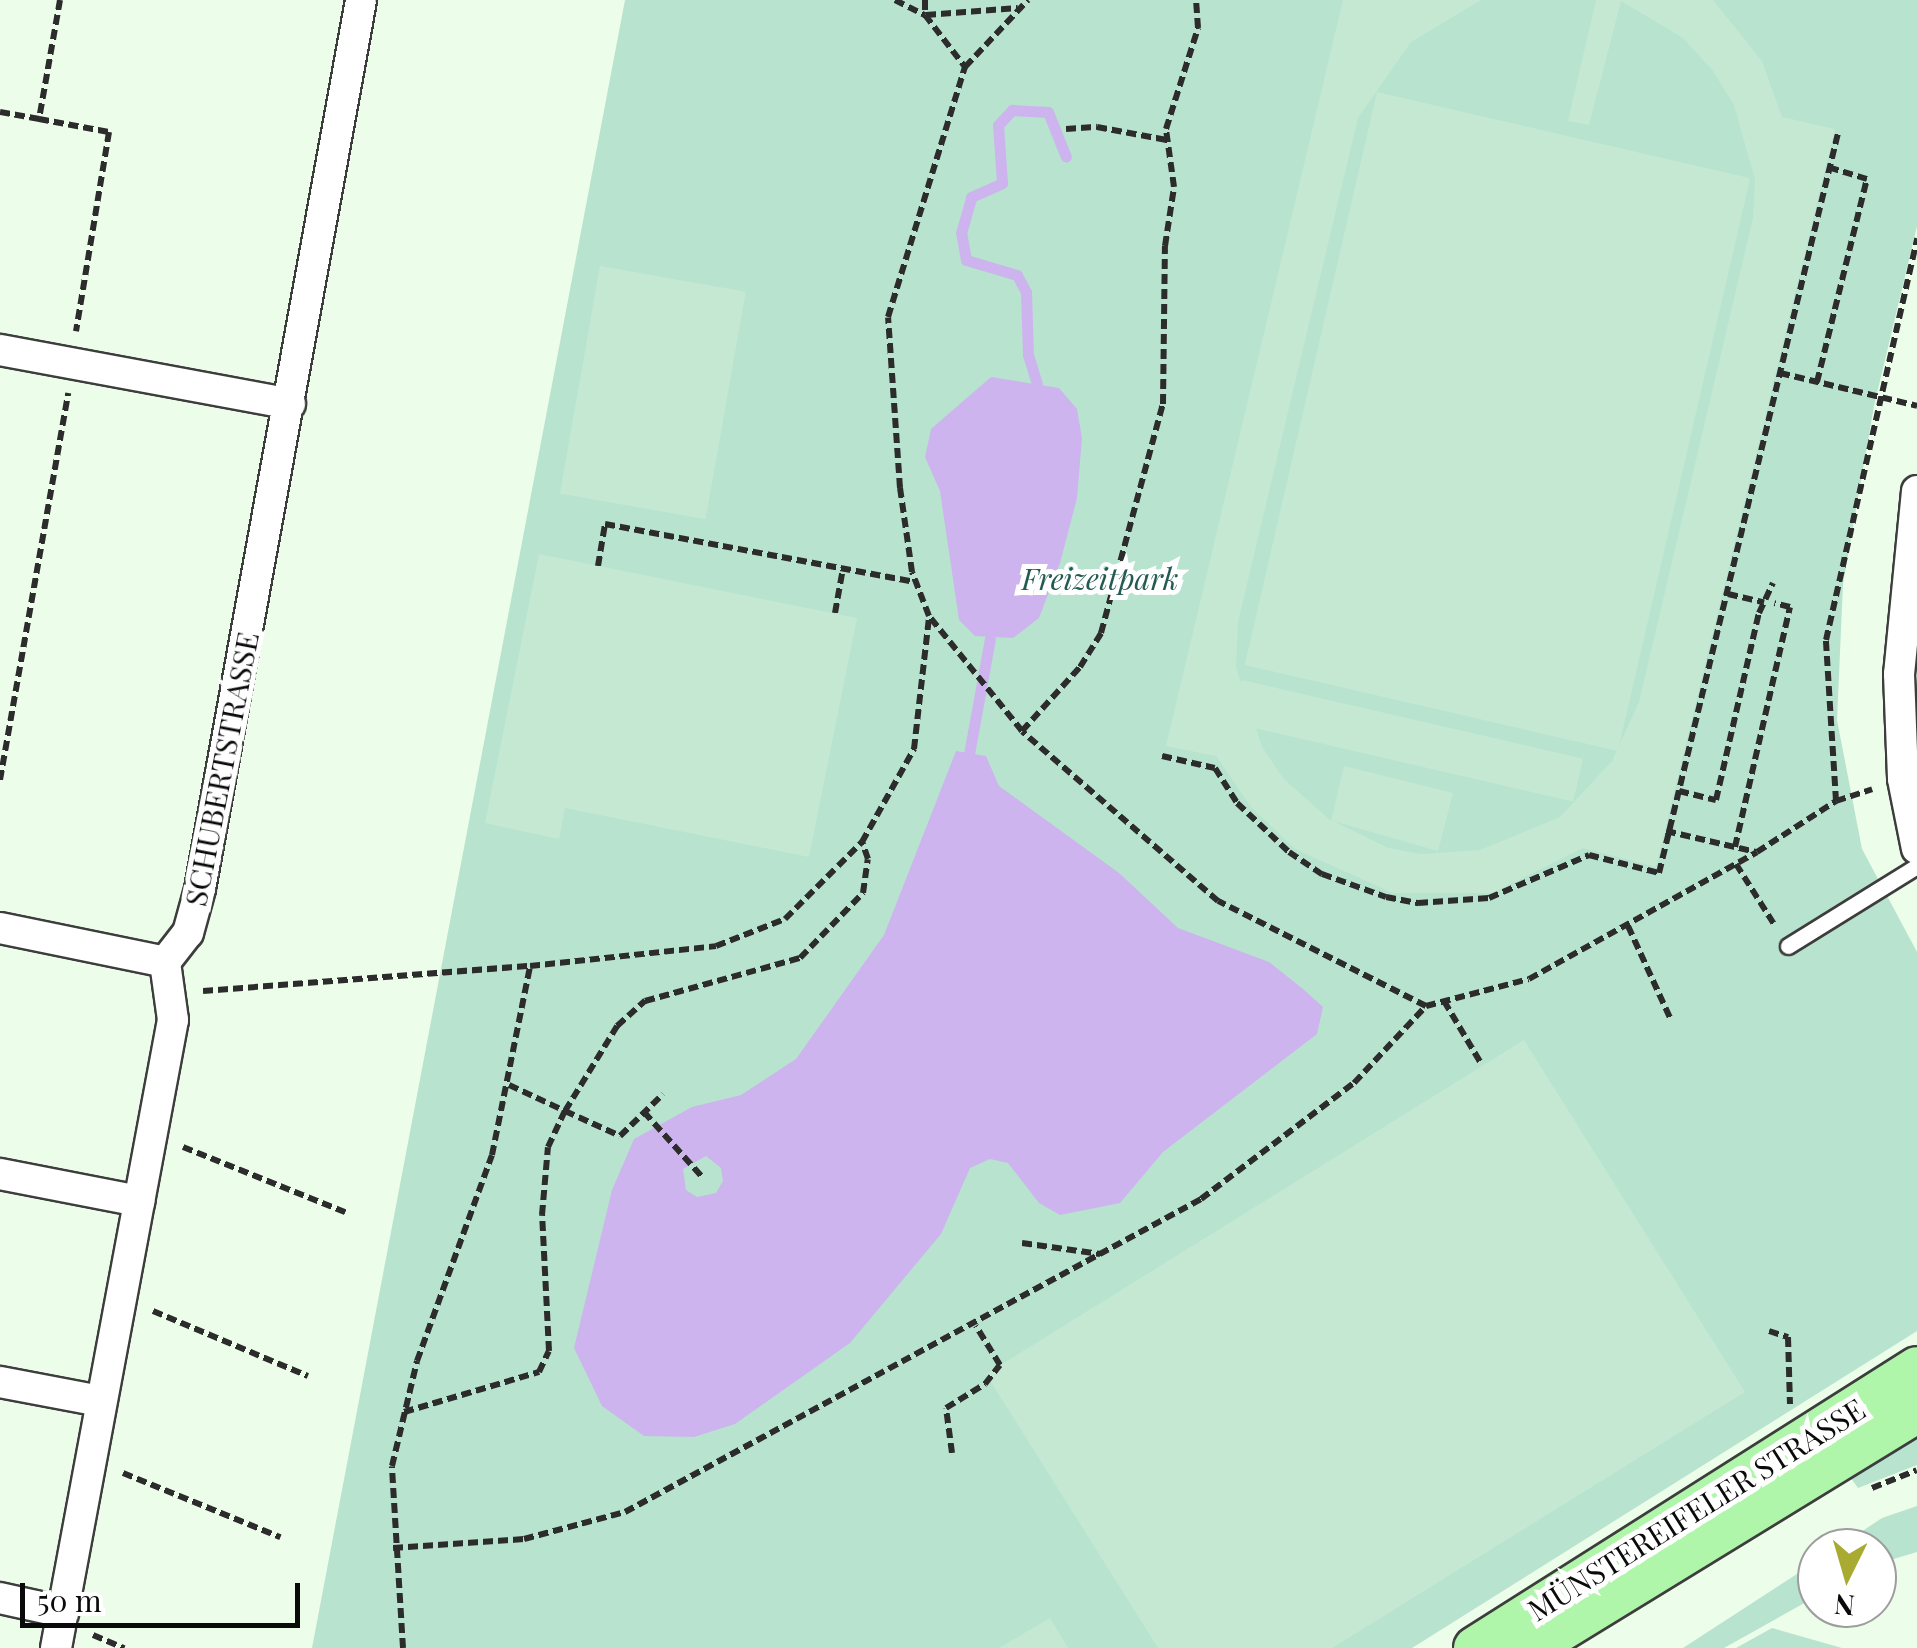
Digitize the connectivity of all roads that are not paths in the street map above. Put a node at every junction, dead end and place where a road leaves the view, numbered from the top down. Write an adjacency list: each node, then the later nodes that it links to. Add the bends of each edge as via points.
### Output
1 (361, 0): 3 (street, SCHUBERTSTRASSE)
2 (0, 350): 3 (street)
3 (290, 404): 9 (street, SCHUBERTSTRASSE, via 200,889 188,933)
4 (1917, 491): 5 (street, via 1899,674 1902,778)
5 (1917, 849)
6 (1917, 866): 8 (lane)
7 (0, 928): 9 (street)
8 (1788, 946)
9 (165, 962): 11 (street, via 174,993)
10 (0, 1174): 11 (street)
11 (139, 1201): 14 (street)
12 (1917, 1368): 19 (main road, MÜNSTEREIFELER STRASSE)
13 (0, 1382): 14 (street)
14 (102, 1401): 17 (street)
15 (1917, 1410): 20 (main road, MÜNSTEREIFELER STRASSE)
16 (0, 1598): 17 (street)
17 (63, 1612): 18 (street)
18 (56, 1648)
19 (1475, 1648)
20 (1531, 1648)

